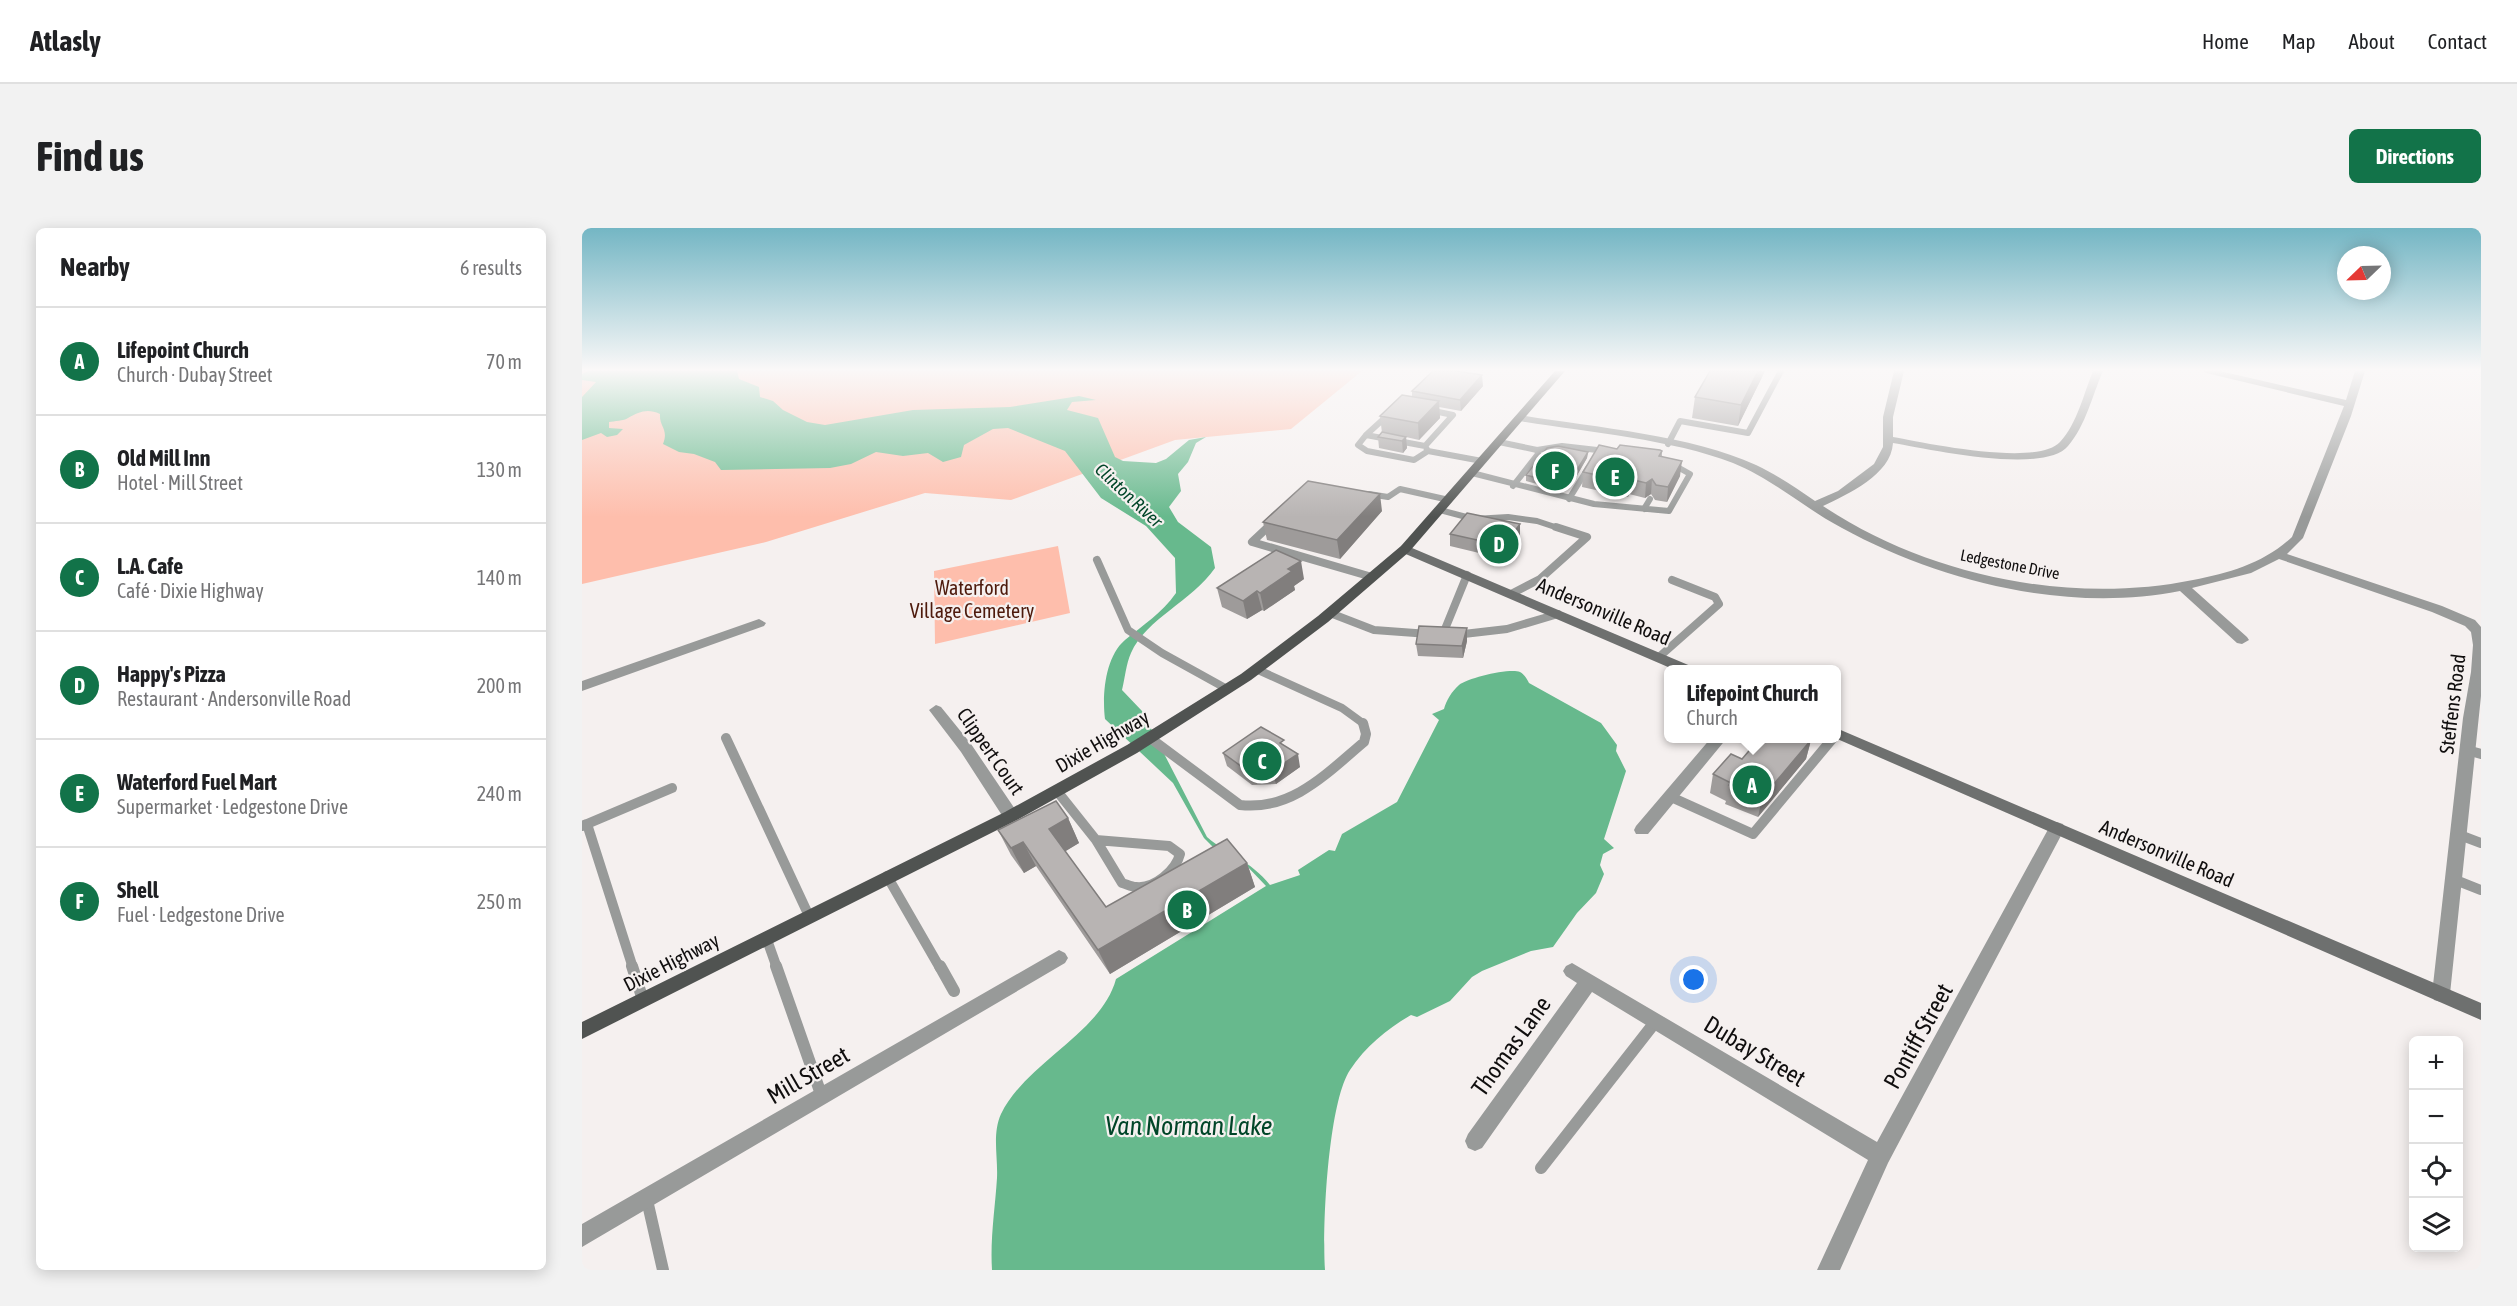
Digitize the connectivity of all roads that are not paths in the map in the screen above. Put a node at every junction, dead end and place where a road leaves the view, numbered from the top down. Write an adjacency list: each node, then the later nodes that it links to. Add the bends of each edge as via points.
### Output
1 (1382, 420): 9 (lane)
2 (1449, 420): 13 (lane)
3 (1518, 420): 11 (main road, Dixie Highway)
4 (1528, 420): 12 (street, Ledgestone Drive)
5 (1755, 420): 12 (lane, via 1748,433 1680,421)
6 (1888, 420): 10 (street)
7 (2079, 420): 10 (street, via 2062,448 2041,456 1996,456)
8 (2344, 420): 30 (street, Ledgestone Drive, via 2297,538)
9 (1366, 435): 13 (lane); 13 (lane, via 1358,445 1366,451 1414,460)
10 (1887, 439): 25 (street, via 1888,447 1879,466 1842,493)
11 (1499, 442): 14 (lane); 17 (main road, Dixie Highway)
12 (1668, 444): 25 (street, Ledgestone Drive, via 1755,468)
13 (1426, 448): 17 (lane)
14 (1537, 450): 15 (lane, via 1562,446); 20 (lane, via 1538,454)
15 (1598, 450): 16 (lane); 22 (lane)
16 (1619, 453)
17 (1482, 461): 18 (main road, Dixie Highway)
18 (1472, 473): 20 (lane); 24 (main road, Dixie Highway)
19 (1667, 473): 26 (lane, via 1669,463 1690,474 1669,511)
20 (1513, 486): 22 (lane)
21 (1365, 493): 24 (lane, via 1388,497 1401,489)
22 (1569, 499): 26 (lane)
23 (1650, 499): 26 (lane)
24 (1449, 500): 27 (main road, Dixie Highway)
25 (1814, 506): 35 (street, Ledgestone Drive, via 1904,553 1976,577 2026,588 2098,595)
26 (1644, 509)
27 (1440, 510): 29 (main road, Dixie Highway); 36 (lane, via 1474,519 1508,517 1537,521 1587,537 1540,579)
28 (1282, 514): 33 (lane, via 1252,542)
29 (1405, 549): 32 (street, Andersonville Road); 33 (main road, Dixie Highway)
30 (2279, 555): 35 (street, Ledgestone Drive, via 2240,574); 40 (street, Steffens Road, via 2447,613 2470,623)
31 (1097, 560): 47 (lane, via 1128,630)
32 (1467, 575): 36 (street, Andersonville Road); 41 (lane)
33 (1372, 577): 37 (main road, Dixie Highway)
34 (1672, 580): 43 (lane, via 1715,597 1719,604)
35 (2183, 587): 42 (street)
36 (1511, 594): 38 (street, Andersonville Road)
37 (1330, 613): 41 (lane, via 1374,630); 45 (main road, Dixie Highway)
38 (1558, 614): 41 (lane, via 1473,635); 43 (street, Andersonville Road)
39 (759, 623): 46 (street)
40 (2479, 632): 49 (street, Steffens Road)
41 (1443, 634)
42 (2242, 640)
43 (1659, 657): 44 (street, Andersonville Road)
44 (1678, 665)
45 (1256, 669): 47 (main road, Dixie Highway); 52 (lane, via 1353,714 1365,728 1364,742 1291,798 1255,809 1240,805)
46 (582, 686)
47 (1227, 689): 52 (main road, Dixie Highway)
48 (936, 710): 59 (street, Clippert Court)
49 (2475, 731): 55 (street, Steffens Road)
50 (1841, 737): 61 (street, Andersonville Road)
51 (726, 738): 69 (lane)
52 (1150, 738): 57 (main road, Dixie Highway)
53 (1716, 743): 58 (street)
54 (1829, 743): 58 (lane, via 1754,834)
55 (2474, 752): 63 (street, Steffens Road)
56 (672, 789): 60 (lane)
57 (1057, 791): 59 (main road, Dixie Highway); 64 (lane)
58 (1671, 797): 62 (street)
59 (1011, 816): 66 (main road, Dixie Highway)
60 (585, 825): 75 (lane)
61 (2056, 828): 74 (street, Andersonville Road); 81 (street, Pontiff Street)
62 (1642, 830)
63 (2457, 834): 65 (lane); 67 (street, Steffens Road)
64 (1096, 840): 64 (lane, via 1122,883 1138,888 1177,867 1180,854 1169,846)
65 (2481, 843)
66 (887, 876): 69 (main road, Dixie Highway); 73 (lane)
67 (2453, 879): 68 (lane); 74 (street, Steffens Road)
68 (2481, 890)
69 (809, 916): 70 (main road, Dixie Highway)
70 (766, 937): 75 (main road, Dixie Highway); 79 (lane)
71 (1059, 958): 79 (street, Mill Street)
72 (1580, 976): 77 (street, Dubay Street); 80 (street, Thomas Lane)
73 (954, 991)
74 (2441, 994): 76 (street, Andersonville Road)
75 (643, 1000): 78 (main road, Dixie Highway)
76 (2481, 1012)
77 (1656, 1021): 81 (street, Dubay Street); 82 (lane)
78 (582, 1031)
79 (822, 1097): 83 (street, Mill Street)
80 (1475, 1141)
81 (1881, 1156): 86 (street, Pontiff Street)
82 (1541, 1168)
83 (647, 1200): 84 (street, Mill Street); 85 (lane)
84 (582, 1236)
85 (663, 1270)
86 (1828, 1270)

